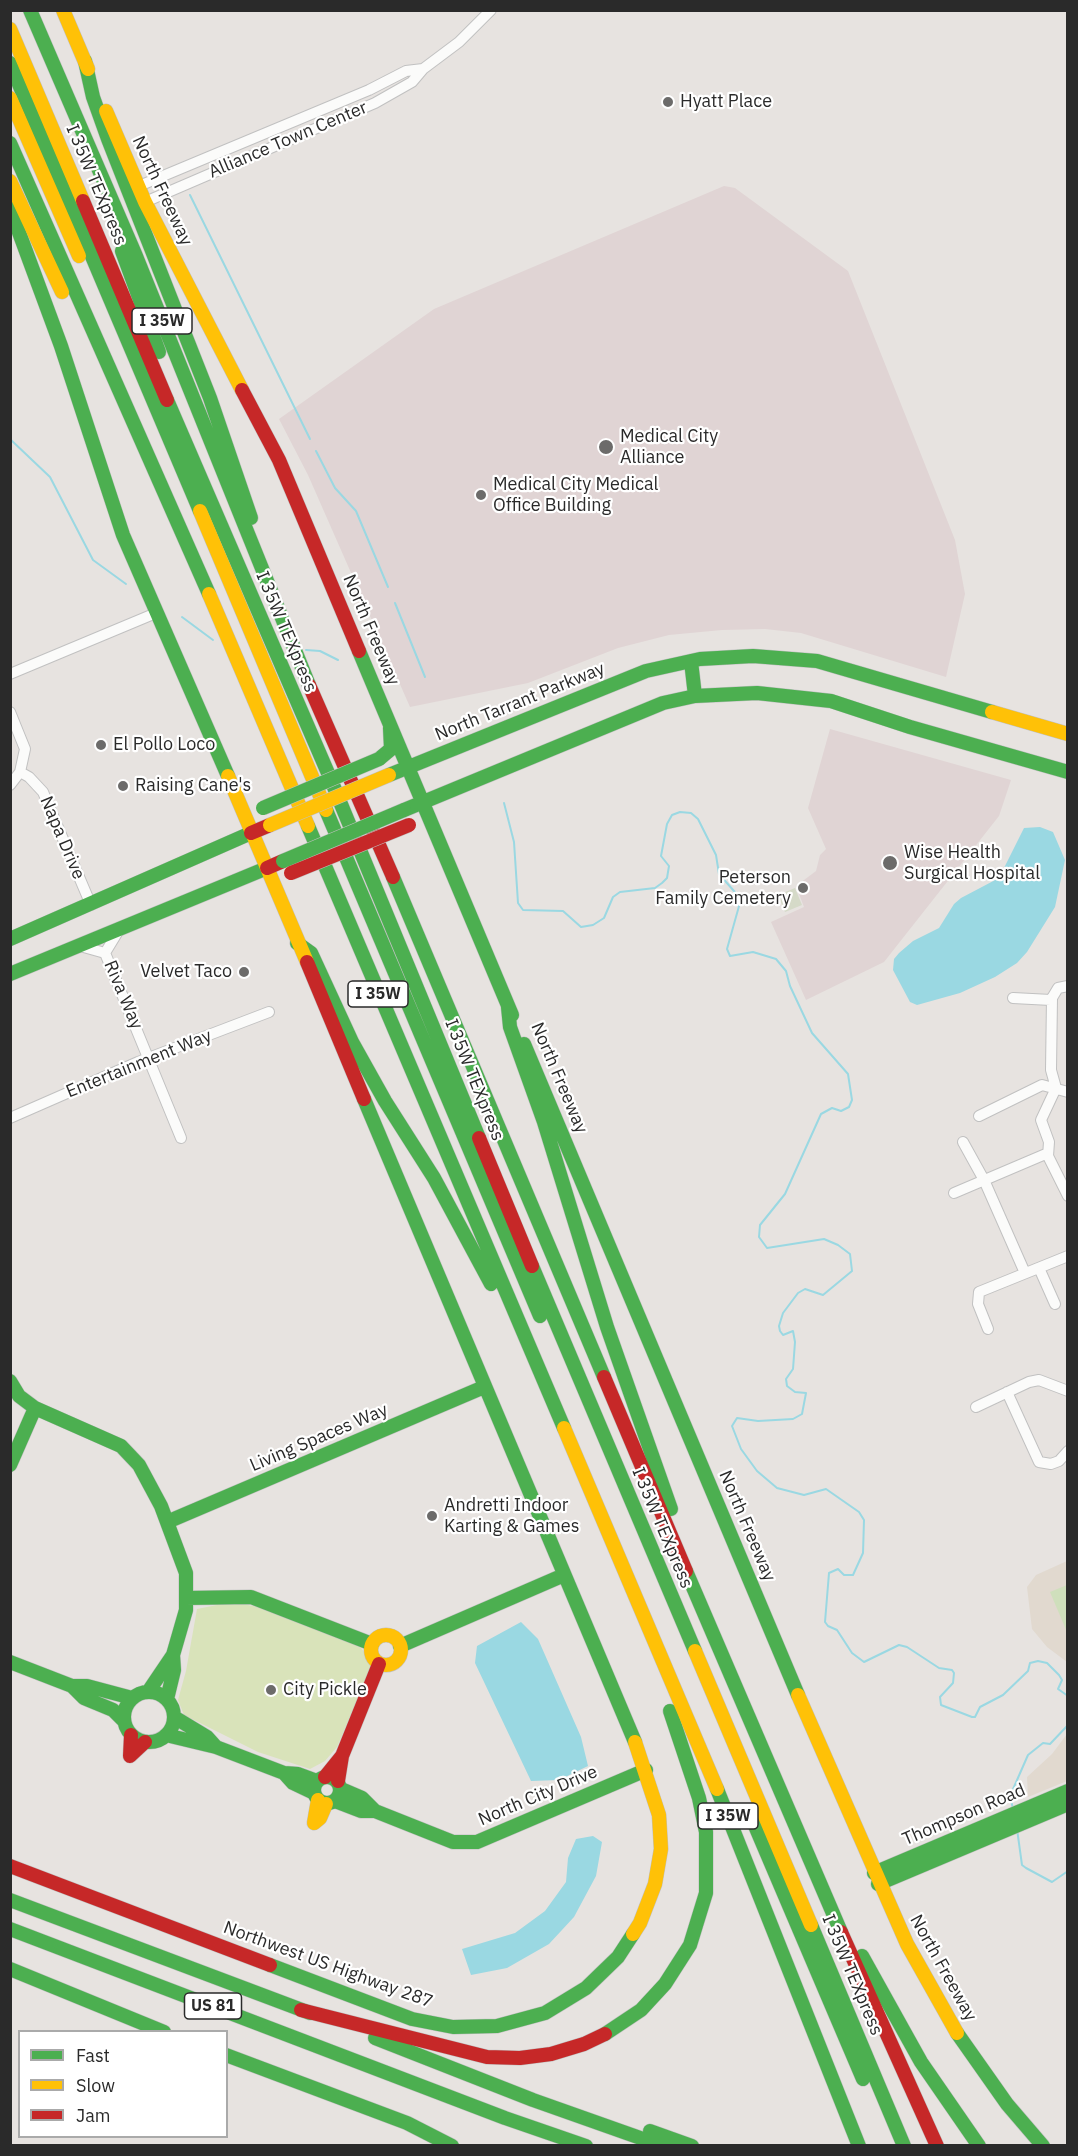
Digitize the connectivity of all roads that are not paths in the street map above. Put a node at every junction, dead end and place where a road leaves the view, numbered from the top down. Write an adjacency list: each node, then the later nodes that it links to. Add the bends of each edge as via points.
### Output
1 (19, 10): 15 (main road, via 114,230 198,457)
2 (30, 10): 19 (main road, I 35W, via 136,256)
3 (63, 10): 6 (main road, North Freeway)
4 (491, 10): 8 (street, Alliance Town Center, via 459,42)
5 (10, 29): 15 (main road, I 35W TEXpress)
6 (85, 61): 12 (main road, North Freeway); 19 (main road, via 108,139 210,398 284,612)
7 (10, 63): 16 (main road, I 35W TEXpress)
8 (423, 69): 12 (street, Alliance Town Center, via 406,71); 13 (street, Alliance Town Center, via 412,82 375,103)
9 (10, 98): 16 (main road, via 183,493)
10 (10, 142): 17 (main road, I 35W)
11 (10, 181): 17 (main road, via 130,426 180,547)
12 (139, 186): 13 (main road, North Freeway)
13 (146, 202): 24 (main road, North Freeway, via 279,460)
14 (10, 208): 18 (main road, via 61,346 123,535)
15 (198, 473): 116 (main road, I 35W TEXpress, via 331,780)
16 (195, 504): 115 (main road, I 35W TEXpress)
17 (198, 567): 72 (main road, I 35W)
18 (156, 613): 21 (street); 31 (main road)
19 (286, 634): 84 (main road, I 35W, via 401,894)
20 (691, 661): 22 (main road); 25 (main road, North Tarrant Parkway, via 753,656 817,661); 26 (main road, North Tarrant Parkway, via 645,671)
21 (10, 674)
22 (695, 696): 28 (main road, via 757,693 831,701 910,728); 30 (main road, via 663,703)
23 (10, 712): 27 (street, via 25,749)
24 (390, 720): 26 (main road, North Freeway); 31 (main road, bridge, via 391,749 379,759 263,808)
25 (1068, 734)
26 (410, 767): 30 (main road, North Freeway); 33 (main road, North Tarrant Parkway, bridge)
27 (20, 772): 29 (street); 37 (street, Napa Drive, via 43,792)
28 (1068, 772)
29 (10, 784)
30 (422, 802): 32 (main road, North Freeway); 34 (main road, bridge)
31 (240, 804): 33 (main road)
32 (432, 826): 34 (main road, bridge, via 422,822 409,825); 47 (main road, North Freeway)
33 (251, 833): 35 (main road); 37 (main road, North Tarrant Parkway)
34 (287, 867): 35 (main road); 36 (main road)
35 (267, 868): 36 (main road); 38 (main road)
36 (276, 892): 40 (main road)
37 (91, 905): 39 (main road, North Tarrant Parkway)
38 (119, 930): 41 (main road); 42 (street, Riva Way)
39 (10, 939)
40 (297, 943): 67 (main road); 72 (main road, via 310,953 352,1042 434,1178 503,1307 545,1404)
41 (80, 946): 42 (street, Riva Way); 43 (main road)
42 (105, 952): 49 (street, Riva Way)
43 (10, 974)
44 (1068, 986): 46 (street, via 1056,989)
45 (1012, 998): 46 (street)
46 (1051, 1000): 51 (street, via 1051,1070)
47 (508, 1007): 84 (main road, via 510,1027 544,1122 607,1327 666,1496 733,1666); 100 (main road, North Freeway)
48 (269, 1012): 49 (street, Entertainment Way)
49 (148, 1058): 54 (street, Entertainment Way); 55 (street, Riva Way)
50 (1068, 1084): 51 (street)
51 (1056, 1088): 52 (street); 53 (street, via 1040,1086); 57 (street, via 1041,1117 1049,1142)
52 (1068, 1092)
53 (980, 1116)
54 (10, 1118)
55 (181, 1138)
56 (963, 1142): 58 (street)
57 (1048, 1154): 58 (street); 60 (street)
58 (984, 1180): 59 (street); 63 (street)
59 (954, 1193)
60 (1068, 1196)
61 (1068, 1256): 62 (street)
62 (1039, 1268): 63 (street); 64 (street)
63 (1025, 1273): 65 (street, via 979,1292 978,1304)
64 (1054, 1304)
65 (988, 1329)
66 (10, 1381): 71 (main road, via 19,1396)
67 (484, 1387): 76 (main road, Living Spaces Way); 77 (main road)
68 (1068, 1391): 69 (street, via 1039,1380)
69 (1007, 1392): 70 (street); 73 (street, via 1039,1462 1051,1464)
70 (976, 1407)
71 (35, 1408): 74 (main road); 76 (main road, via 121,1446 139,1465)
72 (560, 1419): 75 (main road, I 35W)
73 (1066, 1459)
74 (10, 1464)
75 (589, 1491): 104 (main road, via 589,1507 680,1735 699,1798 708,1863 699,1922 690,1944 665,1984 641,2010 601,2037 550,2054 487,2057); 114 (main road, I 35W, via 755,1880)
76 (167, 1522): 78 (main road, via 186,1573)
77 (564, 1575): 80 (main road); 93 (main road)
78 (186, 1598): 79 (main road, via 251,1597); 81 (main road)
79 (372, 1644): 80 (main road, via 384,1636 394,1638); 83 (main road, via 371,1653)
80 (400, 1646): 83 (main road, via 397,1660 389,1665)
81 (173, 1655): 86 (main road); 88 (main road, via 174,1670)
82 (10, 1662): 85 (main road)
83 (379, 1664): 94 (main road)
84 (732, 1682): 98 (main road, I 35W)
85 (72, 1686): 87 (main road); 90 (main road, via 84,1698 113,1710)
86 (148, 1692): 87 (main road); 88 (main road)
87 (132, 1698): 90 (main road)
88 (167, 1699): 89 (main road)
89 (174, 1717): 91 (main road); 92 (main road, North City Drive)
90 (124, 1721): 91 (main road, via 131,1735 145,1742)
91 (166, 1735): 92 (main road, North City Drive)
92 (216, 1747): 94 (main road, North City Drive, via 284,1773 298,1774)
93 (648, 1775): 94 (main road, North City Drive, via 477,1842 453,1842 375,1811 361,1811); 99 (main road, Northwest US Highway 287, via 659,1815 661,1849 655,1884 640,1923 618,1957 586,1988 545,2013 497,2026 453,2027 412,2019)
94 (327, 1791)
95 (1068, 1791): 97 (main road, Thompson Road)
96 (1068, 1804): 97 (main road, Thompson Road)
97 (980, 1834): 100 (main road, Thompson Road)
98 (805, 1853): 117 (main road, I 35W); 118 (main road, via 816,1862 880,1992 921,2062)
99 (10, 1866)
100 (876, 1878): 119 (main road, North Freeway, via 953,2027 1007,2104)
101 (10, 1900): 104 (main road, US 81)
102 (10, 1929): 108 (main road, US 81)
103 (10, 1969): 105 (main road)
104 (301, 2010): 107 (main road, US 81)
105 (162, 2030)
106 (228, 2056): 109 (main road, via 407,2123)
107 (496, 2085): 112 (main road); 113 (main road, US 81)
108 (505, 2118): 110 (main road); 111 (main road)
109 (452, 2145)
110 (568, 2145)
111 (586, 2145)
112 (663, 2145)
113 (692, 2145)
114 (859, 2145)
115 (891, 2145)
116 (904, 2145)
117 (938, 2145)
118 (979, 2145)
119 (1043, 2145)

